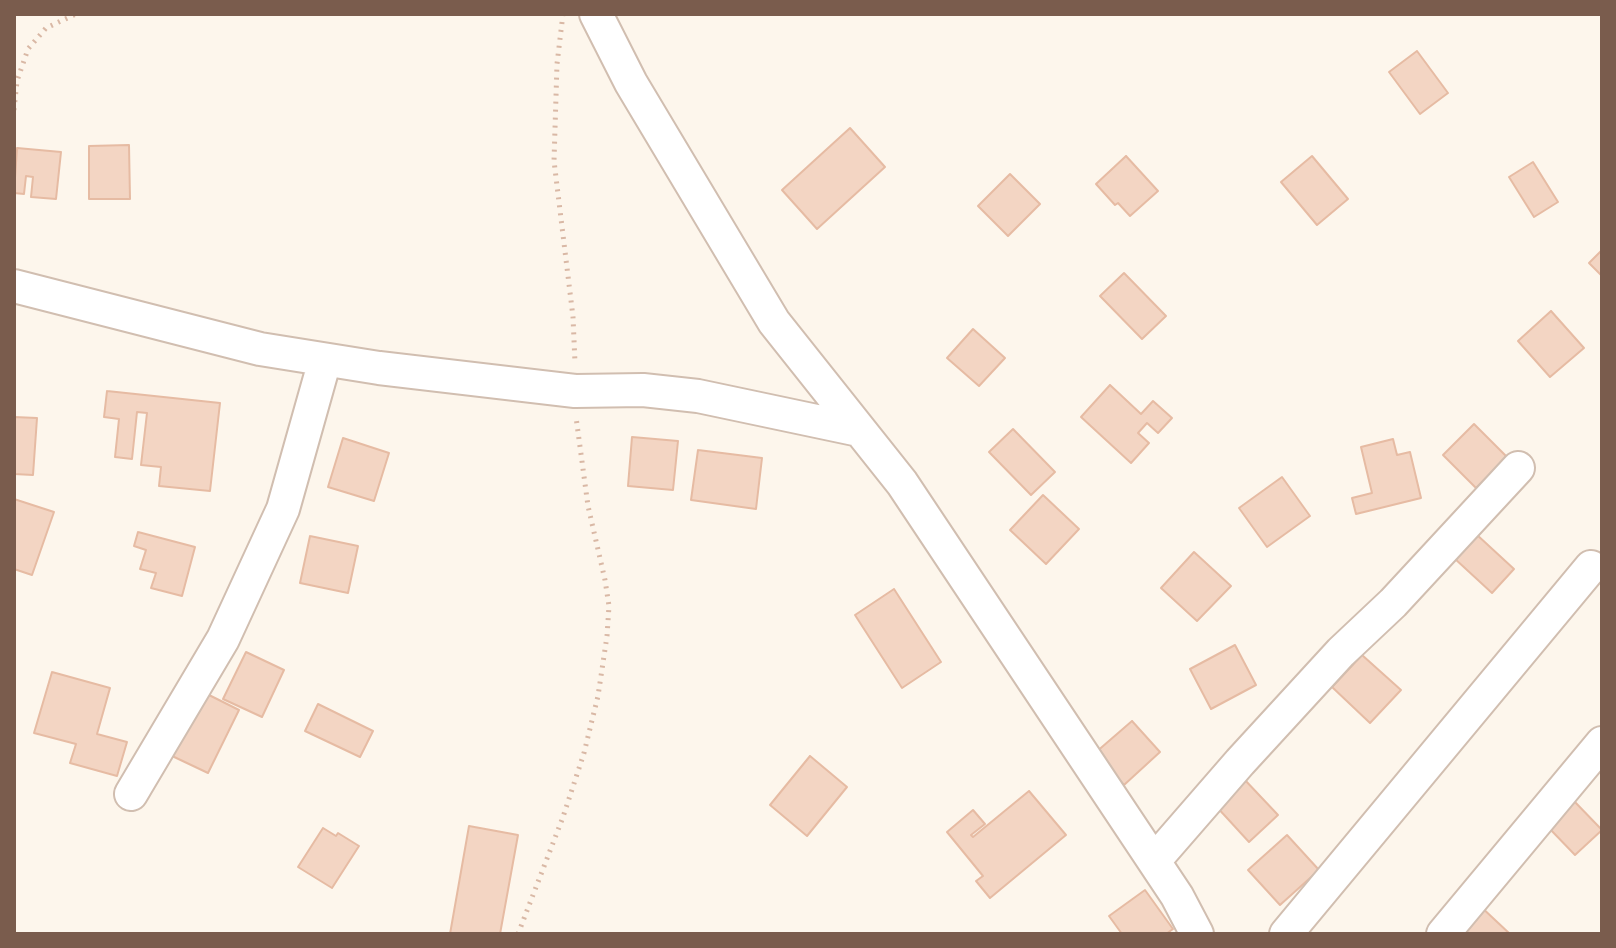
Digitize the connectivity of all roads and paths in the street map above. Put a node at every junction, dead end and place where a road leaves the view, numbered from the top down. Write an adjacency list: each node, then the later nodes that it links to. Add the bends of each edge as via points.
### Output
1 (76, 14): 4 (path, via 46,28 28,49)
2 (563, 14): 7 (path, via 554,161 573,317)
3 (596, 14): 8 (street, via 631,83 774,322)
4 (14, 110)
5 (14, 286): 6 (street, via 260,349)
6 (325, 360): 7 (street); 12 (street, via 283,509 223,639)
7 (575, 391): 8 (street, via 698,396); 14 (path, via 588,506 609,606 607,636 584,753)
8 (859, 430): 13 (street, via 902,483)
9 (1518, 468): 13 (street, via 1341,652)
10 (1591, 567): 16 (street)
11 (1602, 743): 17 (street)
12 (131, 794)
13 (1154, 861): 15 (street)
14 (518, 934)
15 (1197, 934)
16 (1286, 934)
17 (1443, 934)

